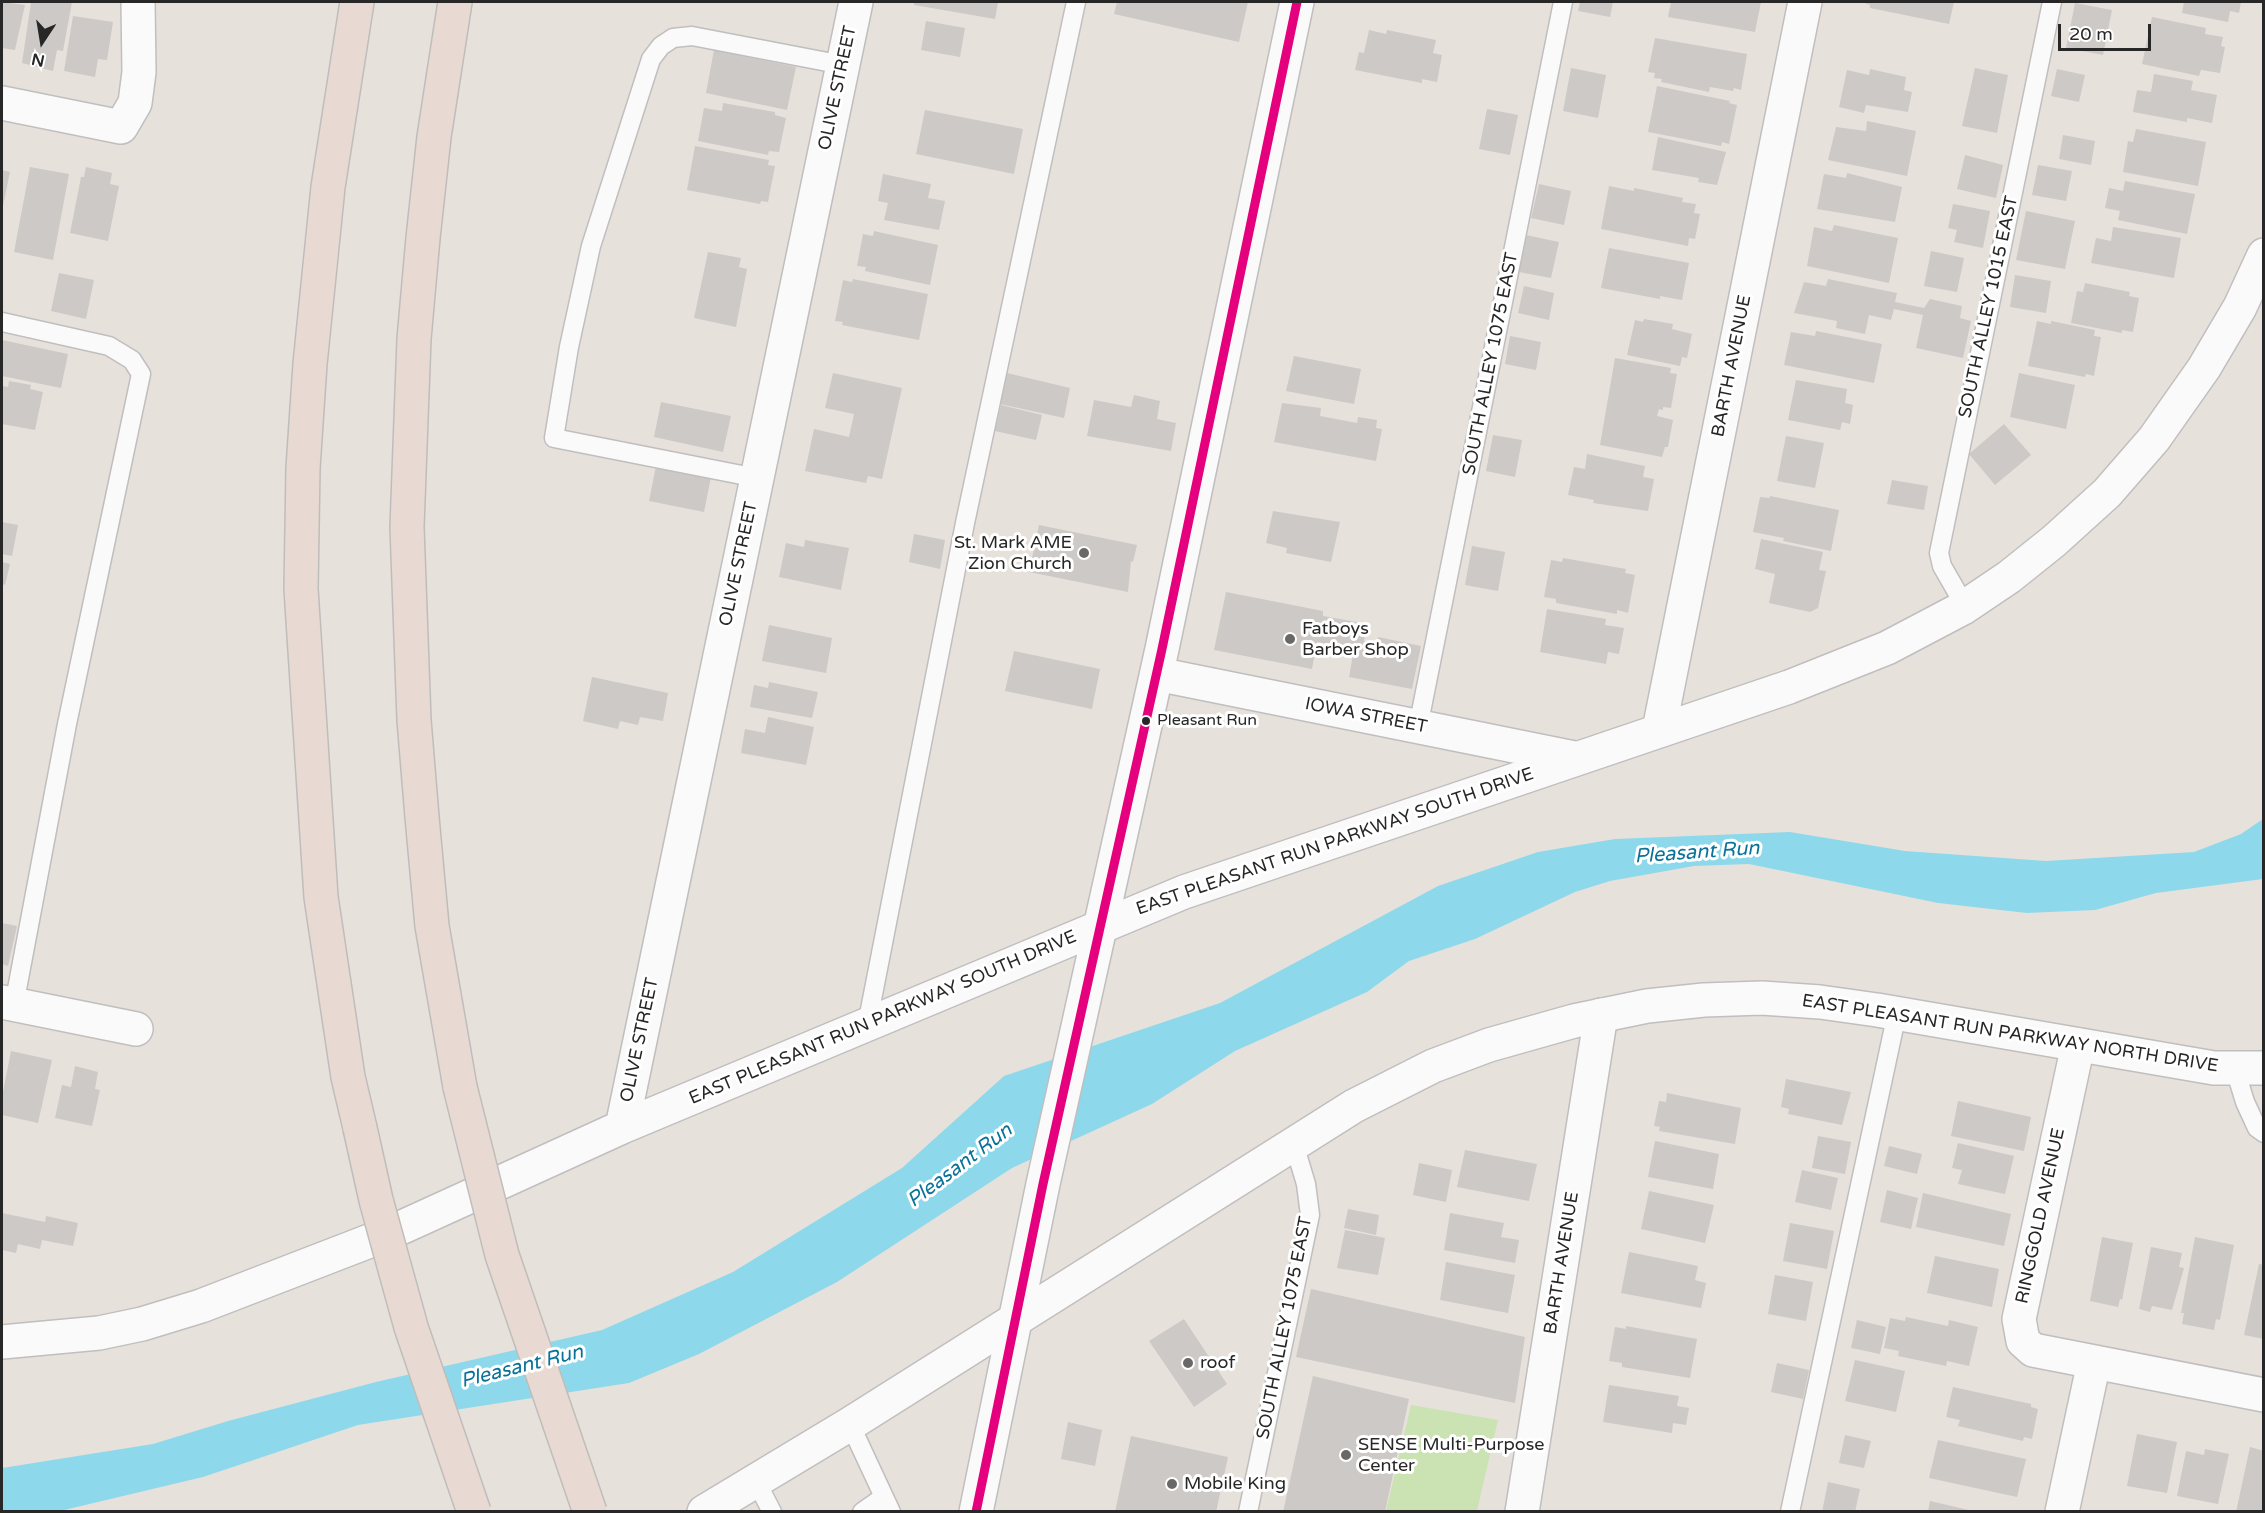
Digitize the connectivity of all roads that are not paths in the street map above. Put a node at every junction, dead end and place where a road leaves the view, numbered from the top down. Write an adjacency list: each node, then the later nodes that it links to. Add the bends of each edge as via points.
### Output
1 (138, 2): 11 (street, via 139,72 135,104 121,127)
2 (357, 2): 38 (highway, bridge, via 328,187 303,468 301,589 321,897 348,1077 376,1200 411,1327)
3 (455, 2): 39 (highway, bridge, via 434,137 413,350 407,527 413,709 422,817 434,938 460,1087 502,1256)
4 (856, 2): 10 (street, OLIVE STREET)
5 (1076, 2): 24 (lane, via 963,535)
6 (1297, 2): 16 (street)
7 (1563, 2): 17 (lane, SOUTH ALLEY 1075 EAST)
8 (1805, 2): 18 (street, BARTH AVENUE)
9 (2052, 2): 15 (lane, SOUTH ALLEY 1015 EAST, via 1939,553 1942,566)
10 (843, 65): 14 (street, OLIVE STREET); 14 (lane, via 692,36 673,38 661,46 651,59 591,246 569,346 554,438)
11 (2, 103)
12 (2264, 255): 15 (street, EAST PLEASANT RUN PARKWAY SOUTH DRIVE, via 2240,307 2204,368 2136,461 2043,551)
13 (2, 322): 21 (lane, via 109,346 132,360 141,374)
14 (757, 478): 28 (street, OLIVE STREET)
15 (1965, 606): 18 (street, EAST PLEASANT RUN PARKWAY SOUTH DRIVE, via 1860,661)
16 (1157, 674): 17 (street, IOWA STREET); 20 (street)
17 (1418, 726): 19 (street, IOWA STREET)
18 (1659, 730): 19 (street, EAST PLEASANT RUN PARKWAY SOUTH DRIVE)
19 (1576, 758): 20 (street, EAST PLEASANT RUN PARKWAY SOUTH DRIVE, via 1184,892)
20 (1102, 926): 24 (street, EAST PLEASANT RUN PARKWAY SOUTH DRIVE); 31 (street)
21 (8, 1003): 25 (street)
22 (1897, 1013): 23 (street, EAST PLEASANT RUN PARKWAY NORTH DRIVE, via 1762,998 1693,1001); 26 (street, EAST PLEASANT RUN PARKWAY NORTH DRIVE); 46 (lane)
23 (1601, 1015): 30 (street, EAST PLEASANT RUN PARKWAY NORTH DRIVE, via 1489,1045 1434,1066 1354,1106); 45 (street, BARTH AVENUE)
24 (867, 1025): 28 (street, EAST PLEASANT RUN PARKWAY SOUTH DRIVE)
25 (136, 1029)
26 (2078, 1045): 27 (street, EAST PLEASANT RUN PARKWAY NORTH DRIVE, via 2185,1064); 33 (street, RINGGOLD AVENUE, via 2019,1319 2023,1341 2033,1350)
27 (2249, 1068): 29 (lane, via 2245,1102 2257,1128)
28 (622, 1127): 32 (street, EAST PLEASANT RUN PARKWAY SOUTH DRIVE, via 385,1235 193,1309 99,1333)
29 (2264, 1133)
30 (1294, 1144): 31 (street, EAST PLEASANT RUN PARKWAY NORTH DRIVE); 44 (lane, SOUTH ALLEY 1075 EAST, via 1310,1215)
31 (1016, 1320): 35 (street, EAST PLEASANT RUN PARKWAY NORTH DRIVE); 43 (street)
32 (2, 1342)
33 (2094, 1362): 34 (street, RINGGOLD AVENUE); 47 (street)
34 (2264, 1395)
35 (850, 1424): 36 (street, EAST PLEASANT RUN PARKWAY NORTH DRIVE); 37 (lane)
36 (756, 1481): 40 (street, EAST PLEASANT RUN PARKWAY NORTH DRIVE); 41 (lane)
37 (886, 1505): 42 (lane)
38 (474, 1512)
39 (590, 1512)
40 (704, 1512)
41 (772, 1512)
42 (862, 1512)
43 (976, 1512)
44 (1248, 1512)
45 (1522, 1512)
46 (1790, 1512)
47 (2062, 1512)

